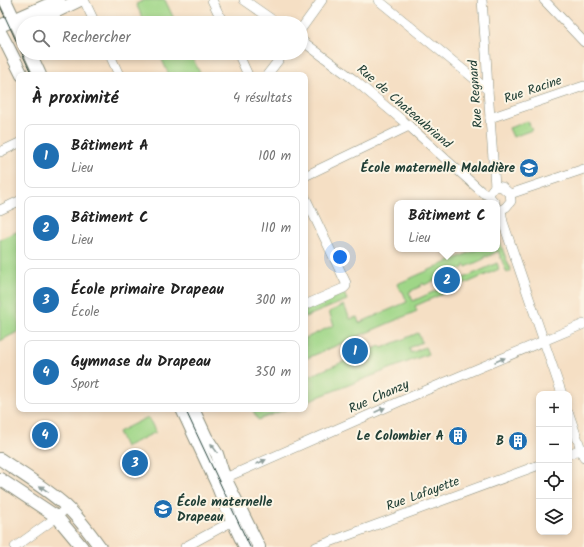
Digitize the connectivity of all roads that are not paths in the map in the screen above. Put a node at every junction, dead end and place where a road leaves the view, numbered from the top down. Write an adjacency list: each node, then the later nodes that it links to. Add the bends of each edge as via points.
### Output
1 (5, 0): 17 (main road)
2 (59, 0): 11 (main road)
3 (80, 0): 12 (main road)
4 (84, 0): 13 (street)
5 (212, 0): 14 (street)
6 (244, 0): 15 (street)
7 (322, 0): 16 (street)
8 (378, 0): 32 (street)
9 (482, 0): 32 (street, Rue Regnard)
10 (544, 0): 20 (street)
11 (37, 16)
12 (47, 16)
13 (92, 16)
14 (220, 16)
15 (267, 16)
16 (308, 19)
17 (16, 21)
18 (16, 30): 19 (main road)
19 (1, 33): 26 (main road)
20 (584, 42)
21 (308, 45): 34 (street, Rue de Chateaubriand)
22 (33, 60): 27 (main road)
23 (112, 60): 28 (street)
24 (241, 60): 29 (street)
25 (279, 60): 30 (street)
26 (20, 72)
27 (39, 72)
28 (118, 72)
29 (247, 72)
30 (269, 72)
31 (584, 86): 33 (street, Rue Racine)
32 (488, 90): 33 (street, Rue Regnard)
33 (490, 118): 39 (street, Rue Regnard)
34 (409, 126): 38 (street); 41 (street, Rue de Chateaubriand)
35 (16, 144): 36 (street)
36 (0, 152)
37 (584, 169): 40 (street)
38 (308, 175)
39 (495, 186): 40 (street, via 502,187); 41 (street)
40 (510, 194): 45 (street, via 511,201 506,207)
41 (488, 196): 42 (street, Rue de Chateaubriand)
42 (492, 200)
43 (16, 202): 46 (street)
44 (308, 204): 48 (street, via 346,283 344,288)
45 (500, 208)
46 (0, 210)
47 (500, 213): 50 (street)
48 (308, 304)
49 (584, 324): 50 (street, Rue Chanzy)
50 (544, 341): 51 (street); 59 (street, Rue Chanzy, one-way to 50)
51 (561, 391)
52 (183, 412): 63 (main road, via 222,498)
53 (194, 412): 59 (main road, one-way to 53, via 218,454 206,437)
54 (572, 422): 55 (street)
55 (583, 452): 56 (street)
56 (572, 454)
57 (0, 459): 61 (main road, one-way to 57)
58 (536, 466): 70 (street, Rue Lafayette)
59 (225, 478): 63 (main road)
60 (0, 479): 62 (main road)
61 (67, 507): 62 (street); 66 (main road)
62 (57, 517): 64 (street); 65 (main road)
63 (238, 518): 67 (street); 68 (main road); 69 (main road)
64 (15, 547)
65 (82, 547)
66 (100, 547)
67 (185, 547)
68 (245, 547)
69 (259, 547)
70 (316, 547)

